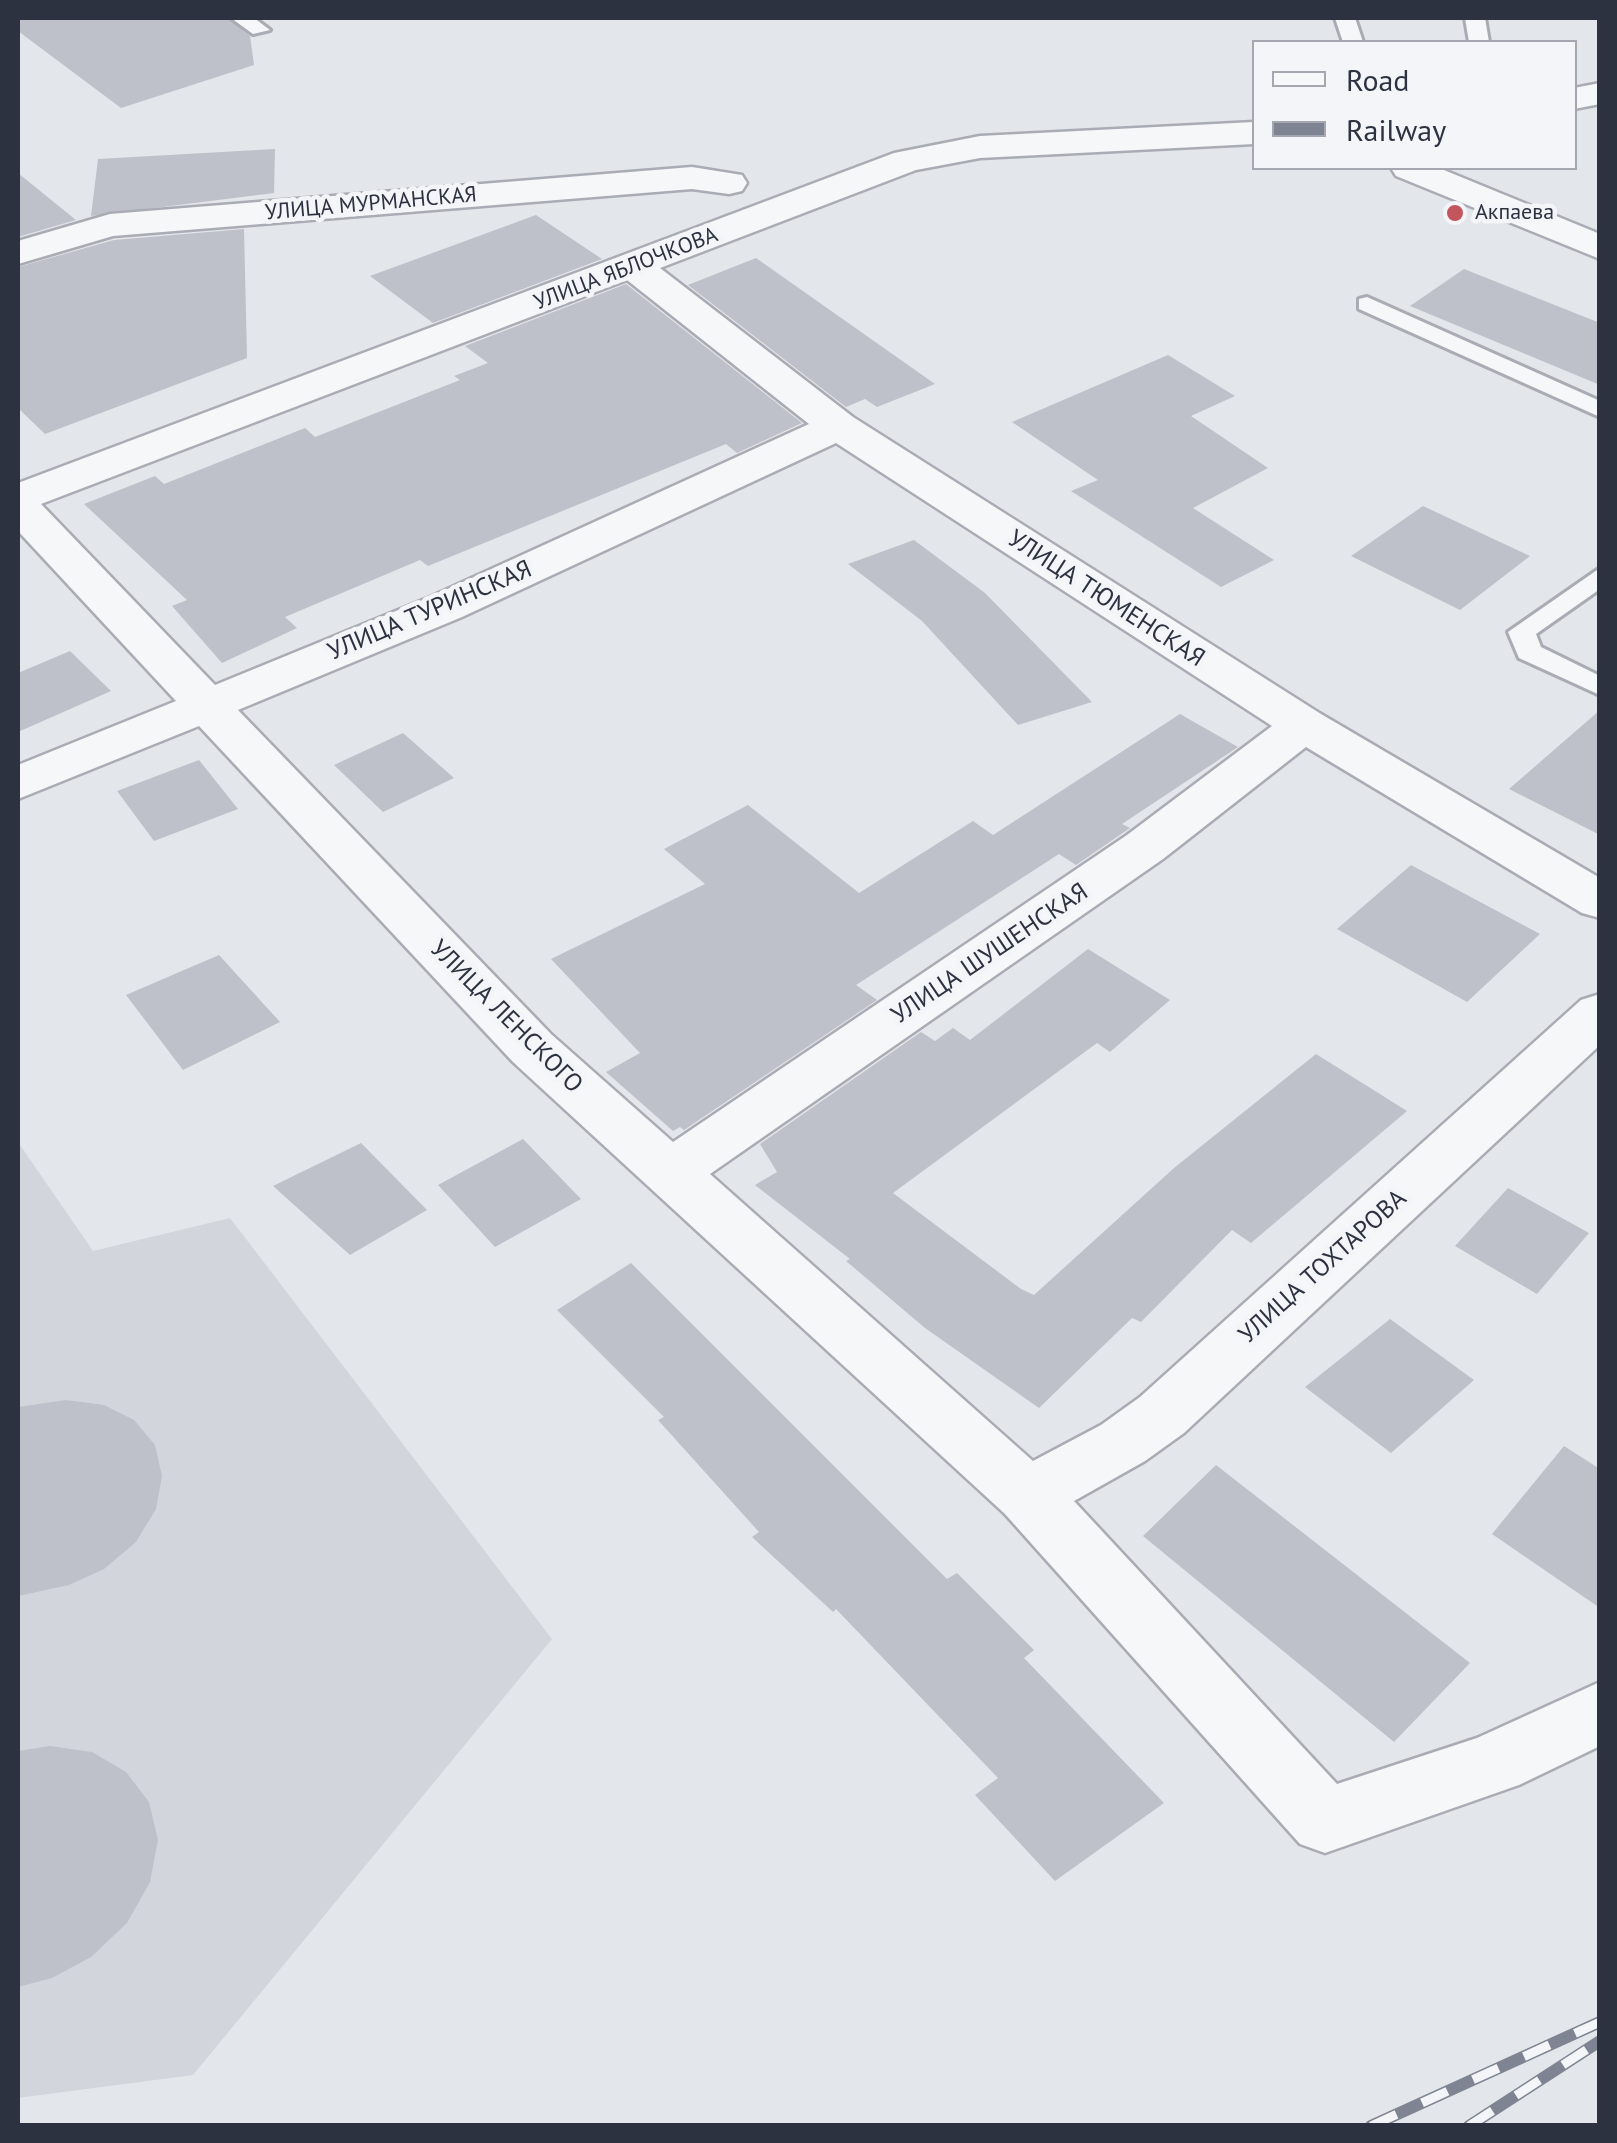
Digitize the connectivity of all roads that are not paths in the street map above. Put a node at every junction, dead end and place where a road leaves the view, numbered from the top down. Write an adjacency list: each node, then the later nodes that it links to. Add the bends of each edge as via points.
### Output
1 (241, 18): 2 (lane)
2 (260, 30)
3 (1252, 133): 8 (street, УЛИЦА ЯБЛОЧКОВА, via 980,147 907,161)
4 (1414, 170): 6 (street)
5 (729, 183): 7 (street, УЛИЦА МУРМАНСКАЯ, via 692,178 110,225)
6 (1600, 248)
7 (18, 253)
8 (633, 266): 11 (street, УЛИЦА ТЮМЕНСКАЯ); 12 (street, УЛИЦА ЯБЛОЧКОВА)
9 (1367, 304): 10 (lane)
10 (1600, 410)
11 (838, 426): 16 (street, УЛИЦА ТУРИНСКАЯ, via 446,607); 17 (street, УЛИЦА ТЮМЕНСКАЯ)
12 (18, 498)
13 (18, 506): 16 (street, УЛИЦА ЛЕНСКОГО)
14 (1600, 576): 15 (lane, via 1522,632 1529,652)
15 (1600, 688)
16 (207, 706): 18 (street, УЛИЦА ТУРИНСКАЯ); 21 (street, УЛИЦА ЛЕНСКОГО, via 532,1048)
17 (1304, 725): 19 (street, УЛИЦА ТЮМЕНСКАЯ); 21 (street, УЛИЦА ШУШЕНСКАЯ, via 1145,847)
18 (18, 784)
19 (1600, 901)
20 (1600, 1013): 22 (street, УЛИЦА ТОХТАРОВА, via 1162,1415)
21 (670, 1173): 22 (street, УЛИЦА ЛЕНСКОГО)
22 (1028, 1494): 23 (street, УЛИЦА ЛЕНСКОГО, via 1325,1822 1496,1763)
23 (1600, 1712)

